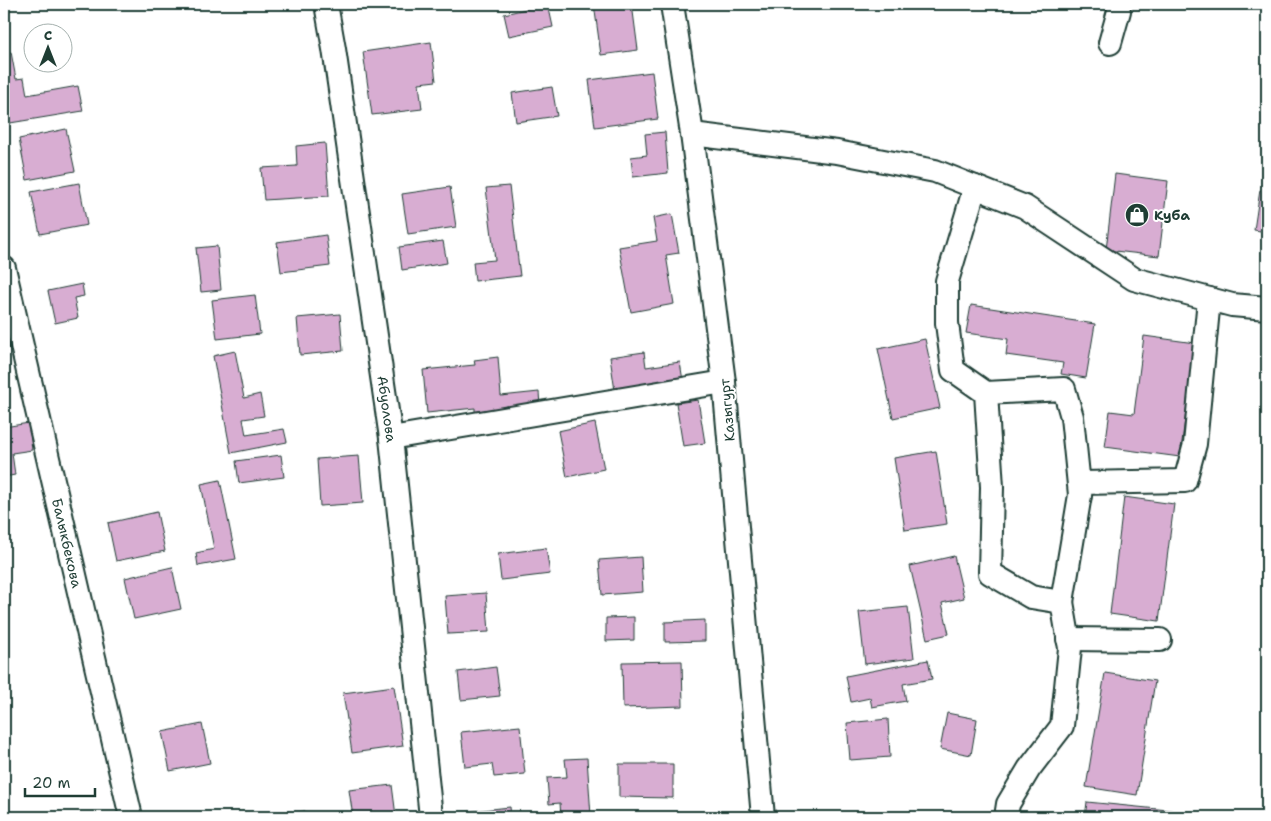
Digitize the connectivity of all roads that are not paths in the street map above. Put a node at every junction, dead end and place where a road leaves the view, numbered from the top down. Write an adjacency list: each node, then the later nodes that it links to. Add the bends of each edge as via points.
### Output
1 (326, 4): 12 (street, Абуолова)
2 (672, 4): 5 (street, Казыгурт)
3 (1118, 4): 4 (street)
4 (1110, 43)
5 (692, 134): 6 (street, via 837,152 935,171); 10 (street, Казыгурт)
6 (974, 187): 8 (street, via 1025,207 1134,279); 11 (street, via 947,281 947,323 953,370)
7 (4, 268): 17 (street, Балыкбекова)
8 (1209, 299): 9 (street); 13 (street, via 1195,444 1185,481 1082,483)
9 (1267, 308)
10 (724, 382): 12 (street); 19 (street, Казыгурт)
11 (986, 393): 13 (street, via 1064,389 1072,417); 14 (street, via 992,487 990,573 1031,597)
12 (391, 438): 18 (street, Абуолова)
13 (1080, 495): 14 (street)
14 (1062, 602): 15 (street)
15 (1068, 639): 16 (street); 20 (street, via 1070,648 1062,726 1029,769 1008,804)
16 (1160, 640)
17 (130, 817)
18 (431, 817)
19 (763, 817)
20 (1006, 817)

